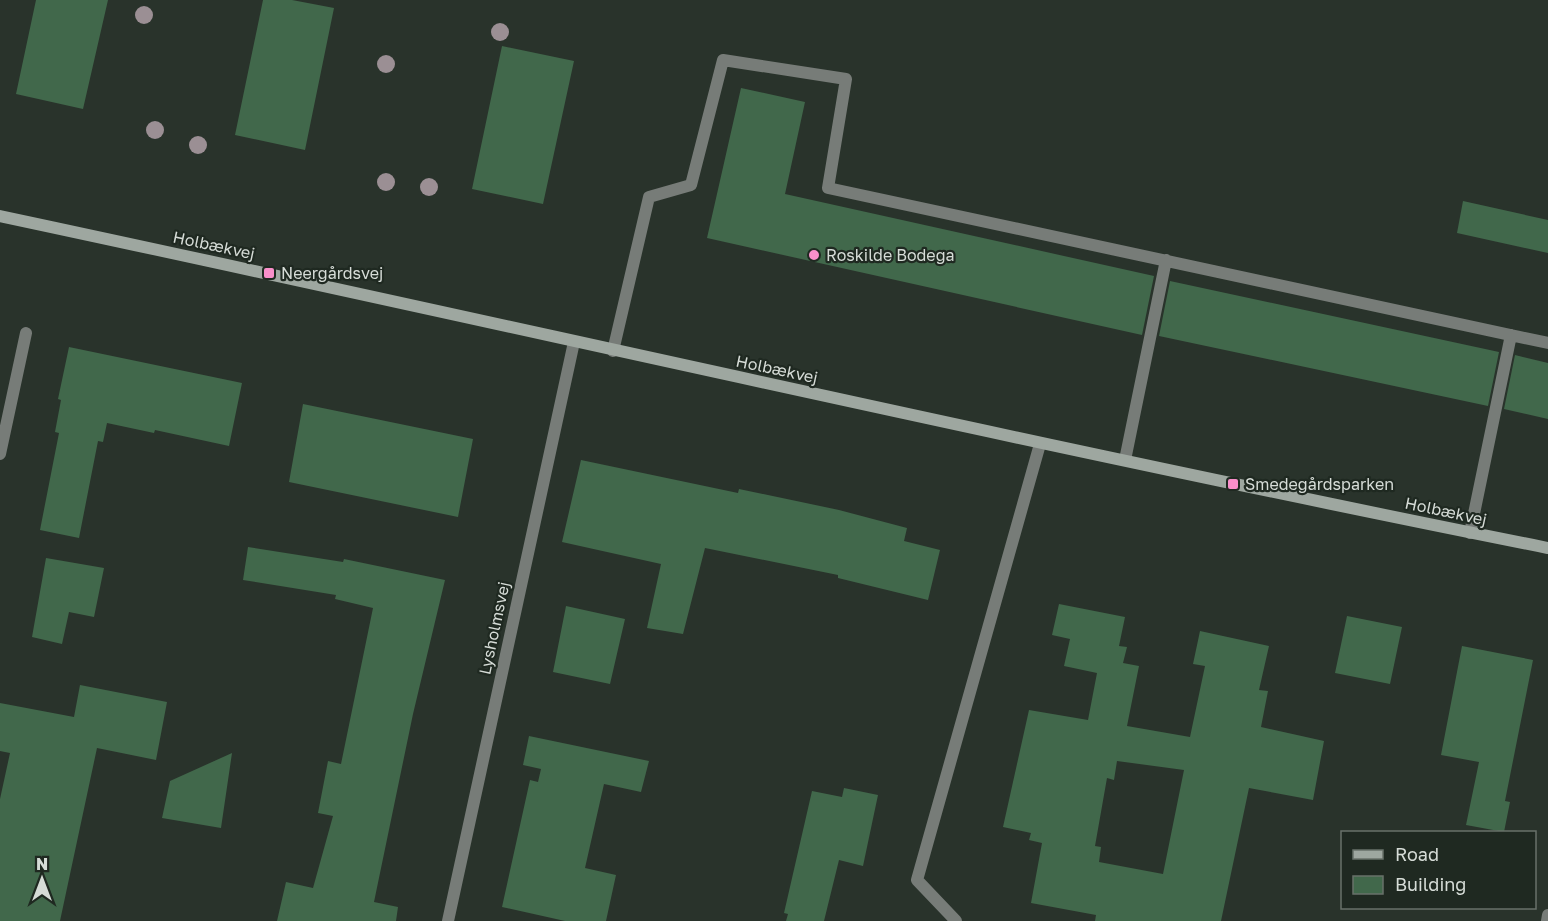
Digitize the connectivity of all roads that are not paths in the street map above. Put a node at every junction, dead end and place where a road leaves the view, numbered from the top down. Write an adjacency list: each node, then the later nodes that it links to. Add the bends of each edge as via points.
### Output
1 (0, 216): 5 (street, Holbækvej)
2 (1166, 260): 4 (street); 7 (street, via 828,188 846,79 723,60 692,184 649,197); 10 (street)
3 (26, 333): 9 (street)
4 (1511, 335): 6 (street); 11 (street)
5 (574, 342): 7 (street, Holbækvej); 14 (street, Lysholmsvej)
6 (1548, 343)
7 (613, 351): 8 (street, Holbækvej)
8 (1040, 444): 10 (street, Holbækvej); 15 (street, via 916,880)
9 (0, 454)
10 (1125, 460): 11 (street, Holbækvej)
11 (1470, 533): 12 (street, Holbækvej)
12 (1548, 548)
13 (1548, 915): 16 (street)
14 (448, 921)
15 (956, 921)
16 (1547, 921)

